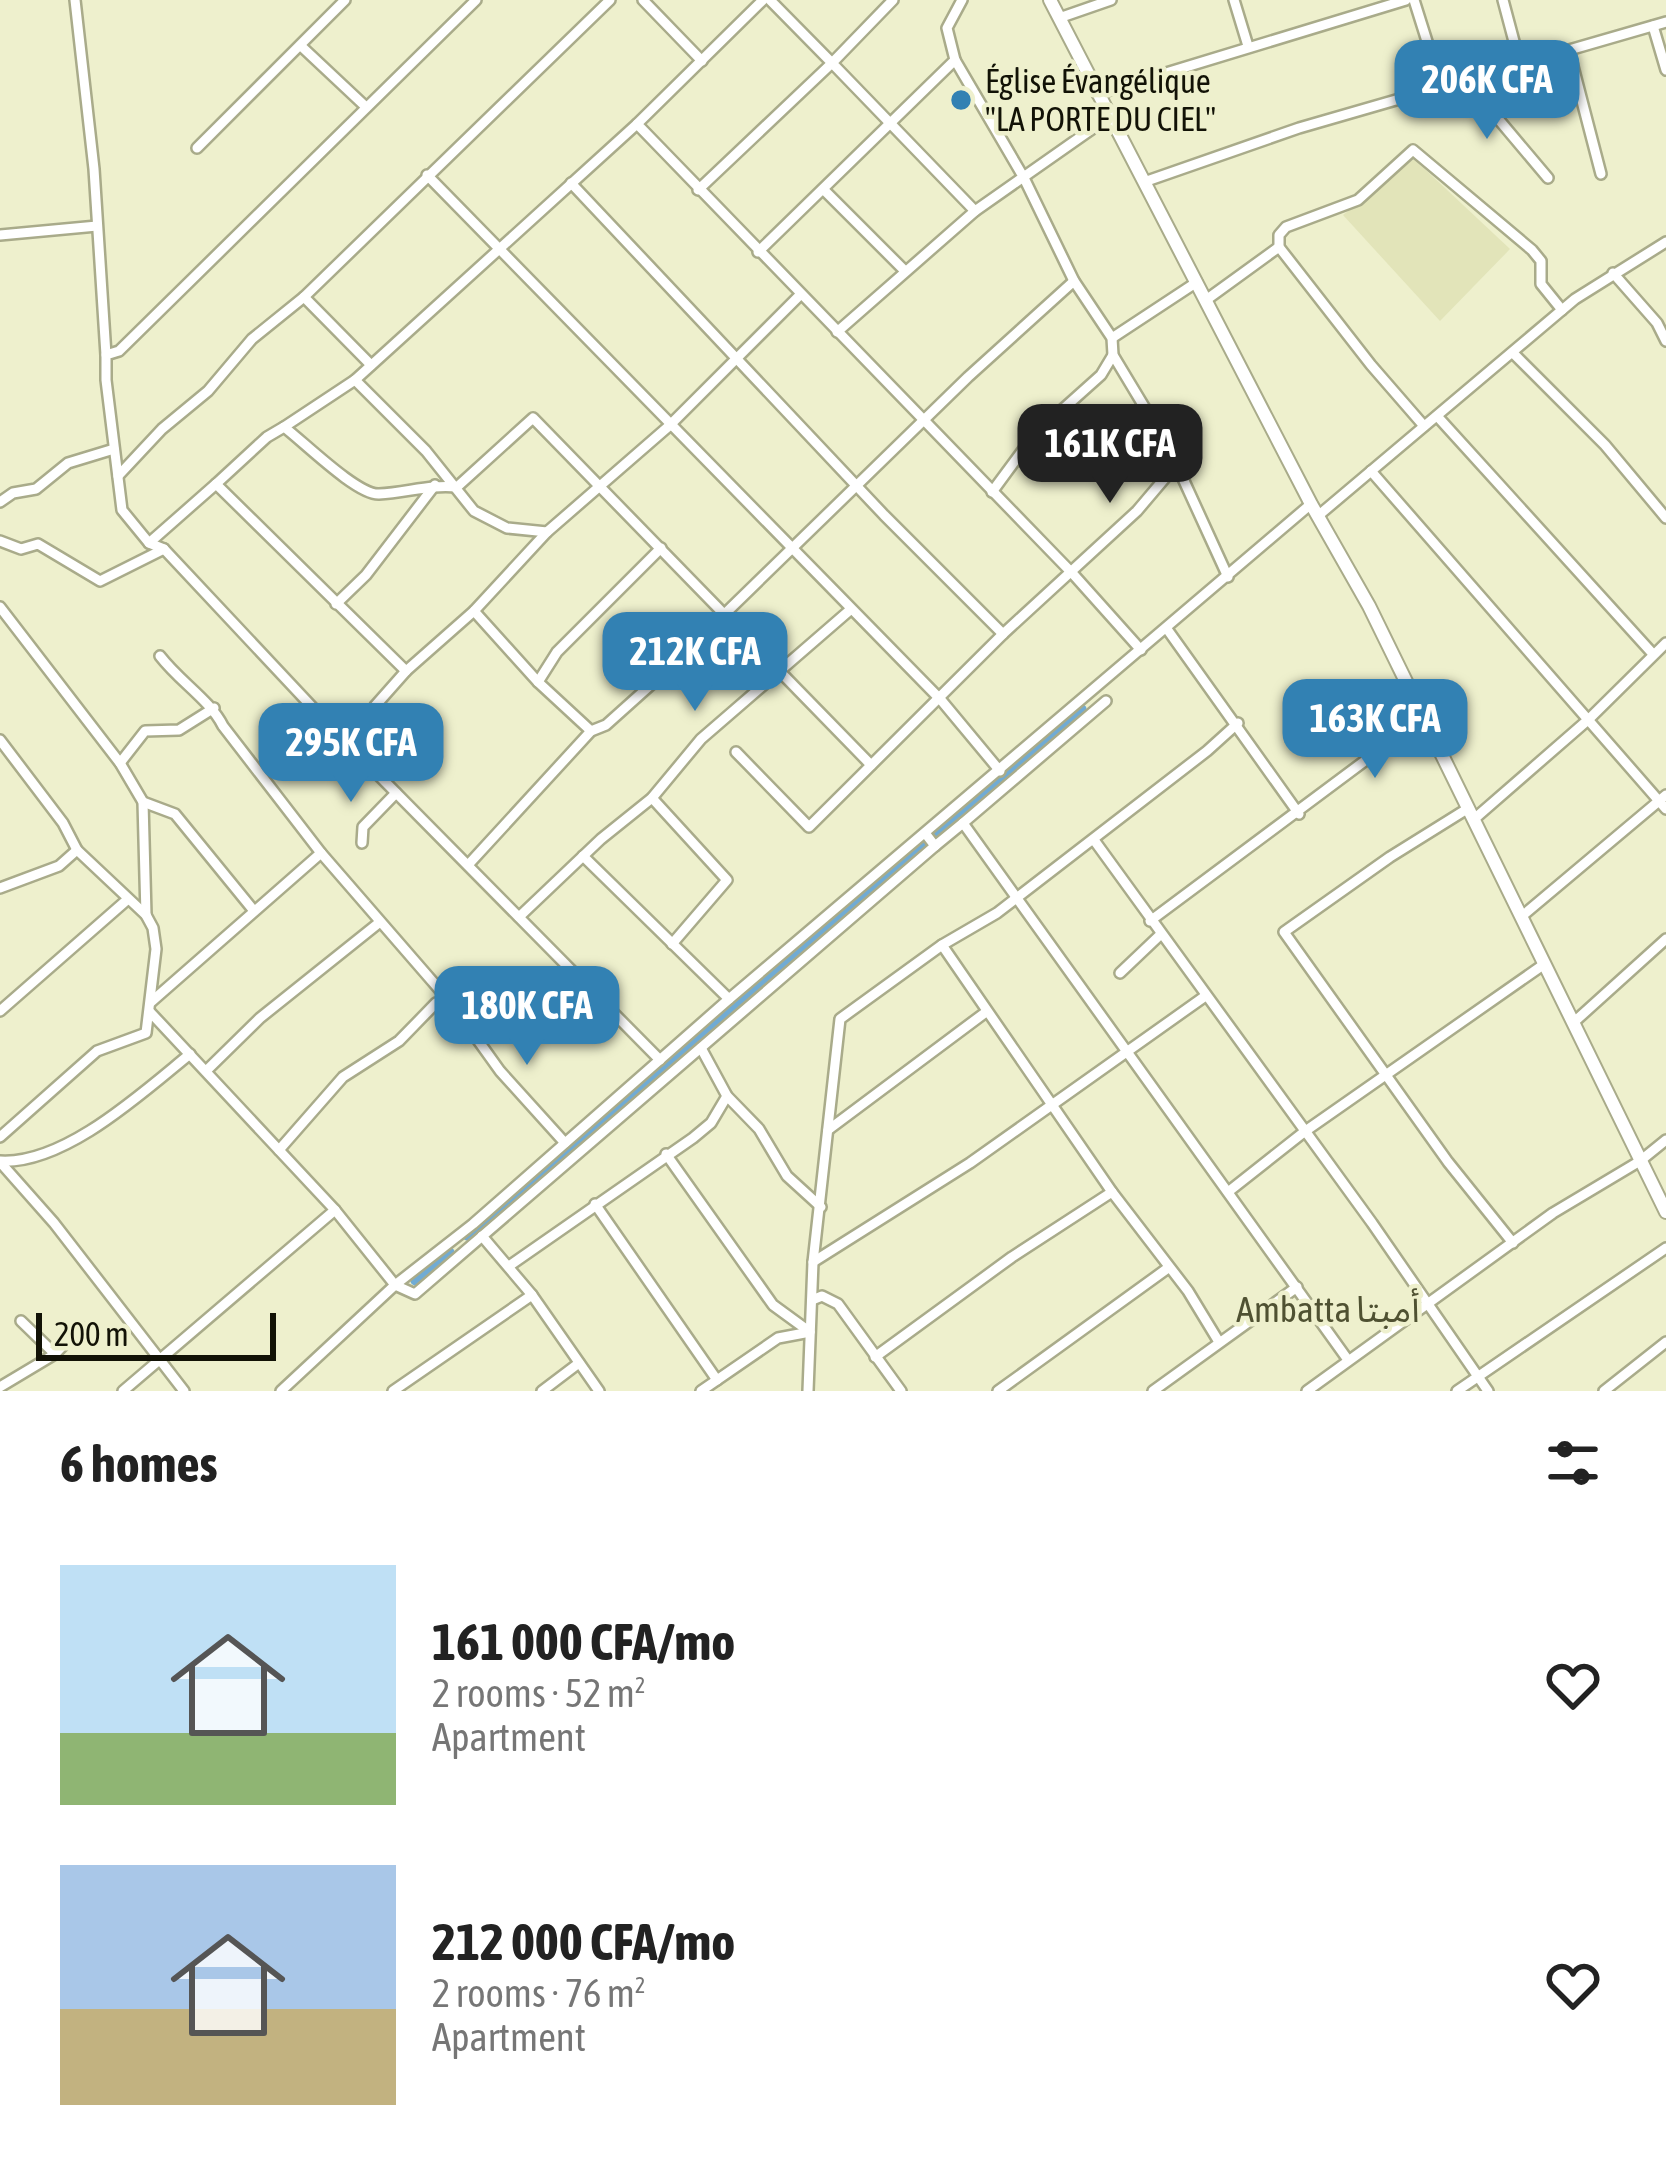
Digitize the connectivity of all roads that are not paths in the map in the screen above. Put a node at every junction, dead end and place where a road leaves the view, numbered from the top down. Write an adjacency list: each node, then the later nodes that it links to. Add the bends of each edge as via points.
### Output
1 (75, 0): 42 (street)
2 (345, 0): 17 (street)
3 (476, 0): 28 (street)
4 (610, 0): 33 (street)
5 (644, 0): 21 (street)
6 (767, 0): 21 (street); 22 (street)
7 (893, 0): 22 (street)
8 (962, 0): 20 (street, via 947,28)
9 (1050, 0): 14 (street)
10 (1111, 0): 14 (street)
11 (1234, 0): 18 (street)
12 (1410, 0): 18 (street); 26 (street)
13 (1503, 0): 23 (street)
14 (1059, 18): 27 (street)
15 (1666, 22): 16 (street)
16 (1653, 26): 19 (street); 24 (street)
17 (301, 46): 28 (street); 32 (street)
18 (1248, 46): 27 (street)
19 (1570, 51): 23 (street); 34 (street)
20 (955, 60): 31 (street); 35 (street)
21 (702, 61): 30 (street)
22 (832, 63): 31 (street); 39 (street)
23 (1520, 64): 25 (street)
24 (1666, 70)
25 (1476, 77): 26 (street); 36 (street, via 1490,108)
26 (1442, 89): 37 (street)
27 (1097, 94): 29 (street)
28 (366, 107): 60 (street, via 119,351)
29 (1109, 117): 35 (street); 37 (street)
30 (638, 124): 38 (street); 39 (street)
31 (892, 125): 40 (street); 41 (street)
32 (196, 148)
33 (427, 175): 45 (street); 53 (street)
34 (1601, 175)
35 (1024, 178): 41 (street); 50 (street)
36 (1548, 178)
37 (1144, 182): 51 (street)
38 (571, 183): 45 (street); 62 (street)
39 (698, 190): 47 (street)
40 (824, 190): 47 (street); 48 (street)
41 (975, 211): 48 (street)
42 (97, 226): 43 (street); 60 (street)
43 (0, 235)
44 (1666, 242): 49 (street)
45 (499, 248): 63 (street); 67 (street)
46 (1279, 248): 54 (street); 55 (street, via 1286,227 1358,200 1413,150 1532,250 1541,261 1540,284); 68 (street)
47 (758, 252): 52 (street)
48 (904, 271): 56 (street)
49 (1613, 273): 55 (street); 58 (street)
50 (1074, 281): 57 (street); 66 (street)
51 (1197, 282): 54 (street); 57 (street)
52 (800, 295): 56 (street); 62 (street)
53 (304, 297): 63 (street); 73 (street)
54 (1206, 300): 81 (street)
55 (1562, 310): 59 (street)
56 (837, 332): 66 (street)
57 (1112, 338): 61 (street)
58 (1666, 341)
59 (1513, 353): 65 (street); 82 (street)
60 (106, 355): 70 (street)
61 (1113, 355): 71 (street); 79 (street, via 1034,435)
62 (734, 358): 67 (street); 74 (street)
63 (371, 364): 64 (street)
64 (355, 380): 69 (street); 78 (street)
65 (1437, 416): 68 (street); 100 (street)
66 (924, 423): 74 (street); 79 (street)
67 (669, 426): 77 (street); 88 (street)
68 (1424, 426): 72 (street)
69 (284, 427): 75 (street); 76 (street, via 374,495)
70 (114, 449): 73 (street); 80 (street, via 68,463 36,489)
71 (1176, 465): 89 (street); 90 (street)
72 (1371, 471): 81 (street); 109 (street)
73 (118, 476): 85 (street, via 122,510)
74 (857, 483): 88 (street); 97 (street)
75 (216, 484): 85 (street); 91 (street)
76 (435, 484): 78 (street); 91 (street)
77 (599, 485): 78 (street, via 533,418); 83 (street); 86 (street)
78 (457, 487): 83 (street, via 488,520)
79 (992, 492): 89 (street)
80 (0, 502)
81 (1315, 510): 90 (street); 108 (street)
82 (1666, 518)
83 (547, 532): 93 (street)
84 (0, 541): 87 (street, via 21,549 38,544 100,581)
85 (149, 543): 87 (street)
86 (661, 548): 95 (street); 104 (street, via 557,652)
87 (164, 549): 113 (street)
88 (791, 550): 94 (street); 95 (street)
89 (1072, 574): 97 (street); 99 (street)
90 (1228, 577): 96 (street)
91 (336, 604): 102 (street)
92 (0, 607): 115 (street)
93 (473, 610): 102 (street); 104 (street)
94 (850, 610): 103 (street); 105 (street)
95 (726, 614): 103 (street); 111 (street)
96 (1167, 629): 99 (street); 110 (street)
97 (1004, 634): 105 (street)
98 (1666, 644): 100 (street)
99 (1142, 650): 117 (street)
100 (1653, 654): 109 (street)
101 (160, 656): 107 (street)
102 (406, 671): 113 (street)
103 (781, 671): 116 (street); 119 (street, via 701,739)
104 (538, 682): 111 (street)
105 (941, 700): 116 (street); 117 (street)
106 (1106, 701): 124 (street)
107 (214, 708): 115 (street, via 179,730 145,731); 130 (street)
108 (1425, 716): 122 (street); 123 (street)
109 (1589, 719): 121 (street); 123 (street)
110 (1238, 723): 122 (street); 126 (street)
111 (591, 731): 132 (street)
112 (0, 740): 129 (street)
113 (353, 745): 118 (street)
114 (736, 752): 116 (street, via 809,827)
115 (120, 763): 120 (street)
116 (872, 765)
117 (1000, 771): 125 (street)
118 (396, 793): 127 (street, via 363,827); 132 (street)
119 (652, 798): 131 (street); 144 (street, via 727,880)
120 (143, 802): 136 (street, via 175,814); 137 (street)
121 (1664, 802): 139 (street)
122 (1299, 814): 140 (street)
123 (1470, 814): 139 (street); 161 (street, via 1390,857 1284,932)
124 (963, 823): 128 (street); 134 (street)
125 (925, 833): 128 (street); 150 (street)
126 (1094, 840): 134 (street); 140 (street)
127 (362, 844)
128 (934, 845): 156 (street)
129 (77, 850): 133 (street, via 59,866); 135 (street)
130 (321, 854): 136 (street); 141 (street)
131 (583, 856): 138 (street); 144 (street)
132 (468, 866): 138 (street)
133 (0, 889)
134 (1017, 895): 145 (street); 157 (street)
135 (128, 899): 137 (street); 153 (street)
136 (254, 910): 151 (street)
137 (146, 915): 151 (street, via 156,938)
138 (519, 917): 159 (street)
139 (1521, 917): 147 (street)
140 (1150, 921): 142 (street)
141 (380, 922): 152 (street); 160 (street)
142 (1160, 935): 148 (street); 149 (street)
143 (1662, 943): 146 (street); 155 (street)
144 (672, 944): 150 (street)
145 (943, 945): 154 (street); 164 (street, via 840,1019)
146 (1666, 957)
147 (1543, 965): 155 (street); 161 (street)
148 (1120, 973)
149 (1204, 997): 157 (street); 165 (street)
150 (729, 999): 159 (street)
151 (150, 1007): 158 (street); 166 (street, via 143,1036 100,1048)
152 (455, 1008): 168 (street); 169 (street, via 436,1003 399,1041 343,1077)
153 (0, 1012)
154 (986, 1012): 163 (street); 164 (street)
155 (1574, 1023): 171 (street)
156 (701, 1048): 162 (street); 179 (street)
157 (1127, 1052): 163 (street); 174 (street)
158 (190, 1054): 160 (street); 172 (street, via 51,1152)
159 (660, 1060): 168 (street)
160 (206, 1071): 169 (street)
161 (1388, 1075): 165 (street); 180 (street)
162 (727, 1096): 170 (street, via 711,1123); 176 (street)
163 (1052, 1106): 173 (street); 182 (street)
164 (828, 1130): 176 (street)
165 (1304, 1132): 174 (street); 189 (street)
166 (0, 1136)
167 (1666, 1140): 171 (street)
168 (565, 1143): 185 (street)
169 (279, 1150): 177 (street)
170 (666, 1154): 175 (street); 192 (street, via 773,1305)
171 (1640, 1161): 178 (street); 180 (street)
172 (0, 1162): 197 (street)
173 (1112, 1192): 184 (street); 196 (street)
174 (1228, 1192): 186 (street)
175 (595, 1204): 183 (street); 202 (street)
176 (821, 1207): 182 (street)
177 (335, 1210): 185 (street); 197 (street)
178 (1666, 1212)
179 (482, 1236): 183 (street); 185 (street, via 416,1294)
180 (1513, 1243): 189 (street)
181 (1666, 1248): 200 (street)
182 (813, 1262): 188 (street)
183 (509, 1266): 187 (street)
184 (1168, 1268): 193 (street); 214 (street)
185 (395, 1285): 206 (street)
186 (1297, 1286): 193 (street); 198 (street)
187 (532, 1295): 199 (street); 201 (street)
188 (812, 1300): 192 (street); 196 (street, via 823,1295 838,1304)
189 (1426, 1303): 198 (street); 200 (street)
190 (21, 1321): 195 (street)
191 (81, 1327): 195 (street)
192 (810, 1332): 202 (street, via 778,1338); 212 (street)
193 (1219, 1342): 215 (street)
194 (1666, 1342): 219 (street)
195 (56, 1354): 203 (street)
196 (875, 1357): 213 (street)
197 (160, 1360): 204 (street); 205 (street)
198 (1348, 1360): 216 (street)
199 (579, 1363): 209 (street); 210 (street)
200 (1478, 1376): 217 (street); 218 (street)
201 (412, 1377): 207 (street); 208 (street)
202 (717, 1380): 211 (street)
203 (0, 1387)
204 (123, 1391)
205 (184, 1391)
206 (281, 1391)
207 (393, 1391)
208 (422, 1391)
209 (542, 1391)
210 (599, 1391)
211 (701, 1391)
212 (808, 1391)
213 (901, 1391)
214 (998, 1391)
215 (1153, 1391)
216 (1307, 1391)
217 (1457, 1391)
218 (1488, 1391)
219 (1604, 1391)

